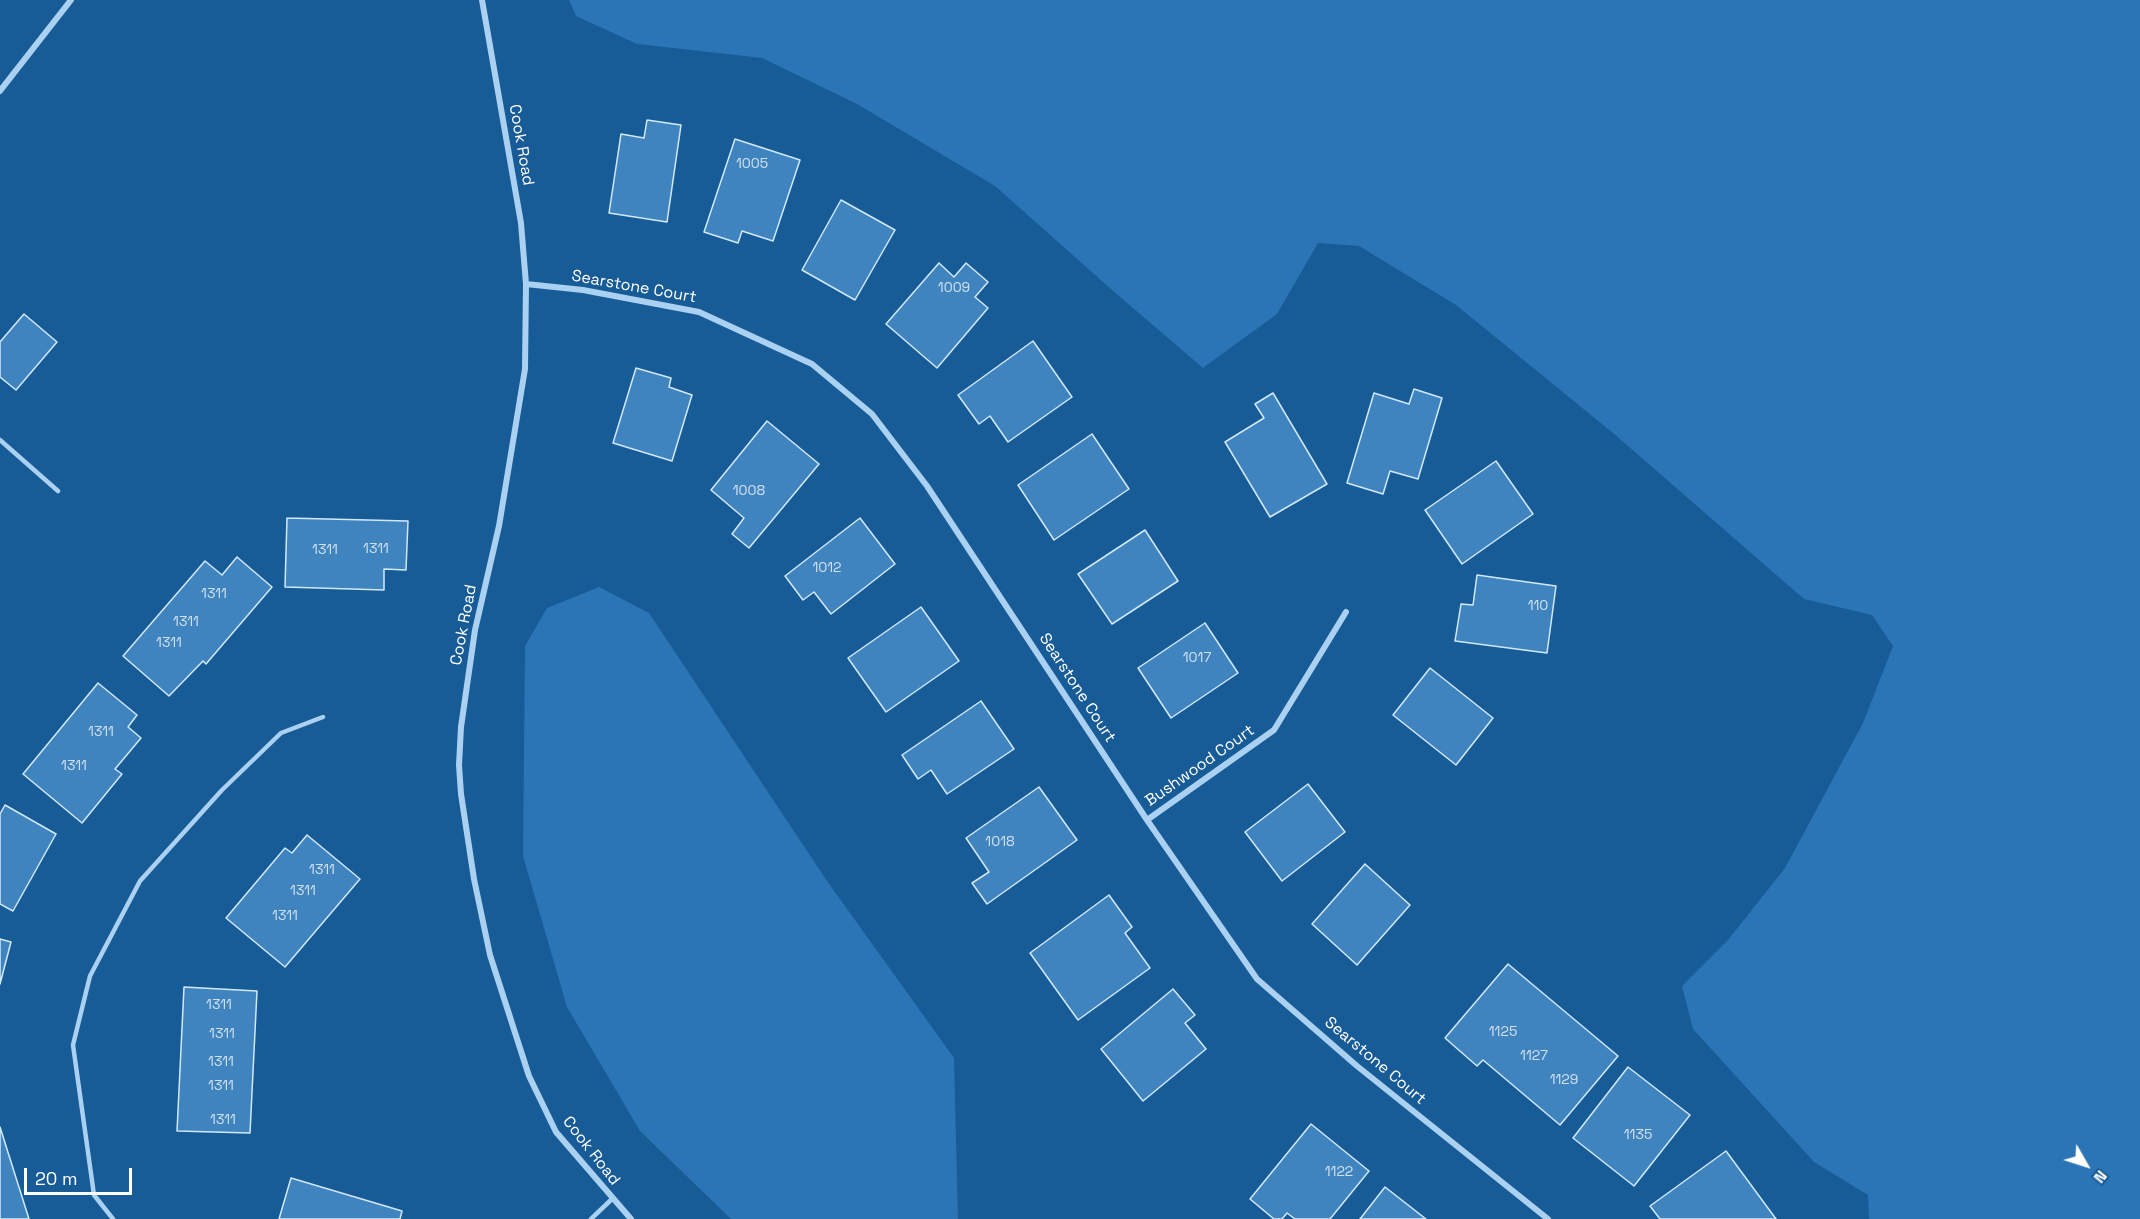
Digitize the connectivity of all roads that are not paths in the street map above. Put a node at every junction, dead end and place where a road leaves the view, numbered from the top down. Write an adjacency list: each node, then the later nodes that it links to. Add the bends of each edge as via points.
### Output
1 (71, 0): 3 (street)
2 (482, 0): 4 (street, Cook Road, via 521,223)
3 (0, 91)
4 (526, 284): 9 (street, Searstone Court, via 583,290 699,312 812,364 872,414 927,486); 10 (street, Cook Road, via 522,401 460,727 461,794 490,955 529,1076 556,1132)
5 (0, 440): 6 (lane)
6 (58, 491)
7 (1346, 612): 9 (street, Bushwood Court, via 1274,730)
8 (323, 717): 11 (lane, via 282,733 222,790 147,873 90,976 73,1045 94,1195)
9 (1148, 820): 14 (street, Searstone Court, via 1257,979 1357,1066)
10 (612, 1200): 12 (lane); 13 (street, Cook Road)
11 (113, 1219)
12 (591, 1219)
13 (631, 1219)
14 (1548, 1219)

